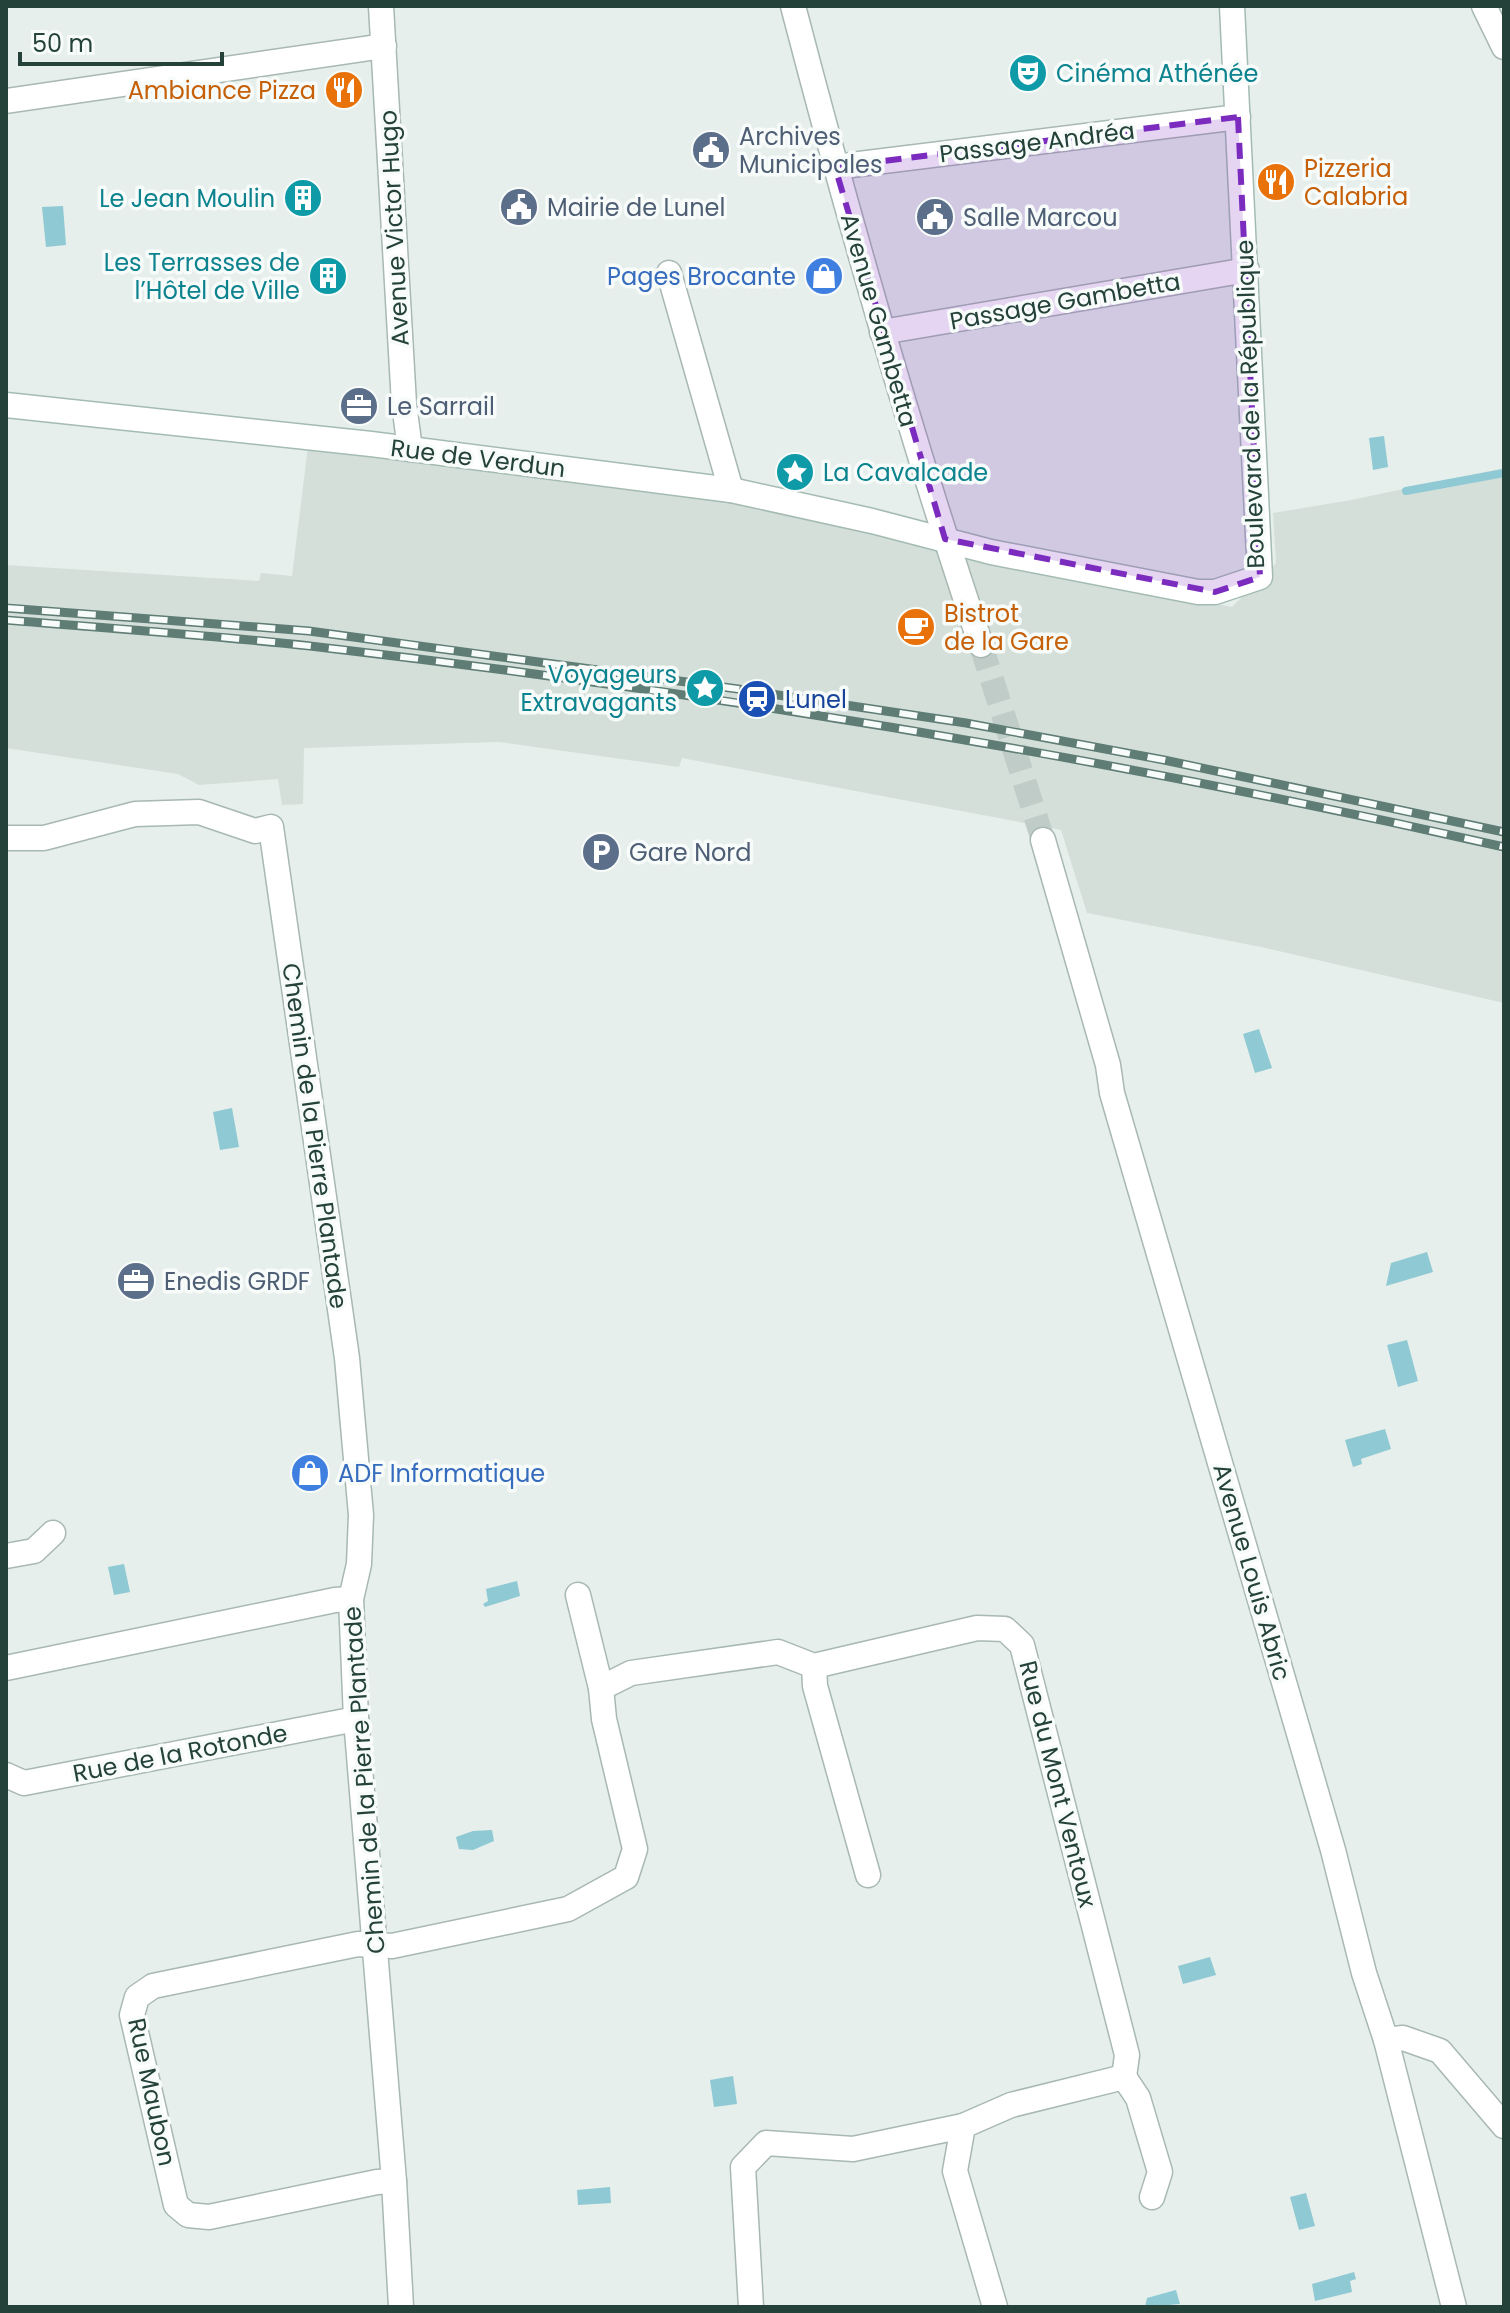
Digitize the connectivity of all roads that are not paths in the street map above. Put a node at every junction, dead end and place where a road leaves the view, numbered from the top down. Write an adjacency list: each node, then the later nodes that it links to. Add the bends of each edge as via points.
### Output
1 (381, 6): 5 (street, Avenue Victor Hugo)
2 (793, 6): 9 (street, Avenue Gambetta)
3 (1232, 6): 8 (street, Boulevard de la République)
4 (1484, 6): 6 (street)
5 (384, 46): 7 (street); 14 (street, Avenue Victor Hugo)
6 (1504, 47)
7 (6, 101)
8 (1238, 117): 9 (street, Passage Andréa); 10 (street, Boulevard de la République)
9 (835, 167): 12 (street, Avenue Gambetta)
10 (1247, 270): 12 (street, Passage Gambetta); 16 (street, Boulevard de la République, via 1260,577 1198,592)
11 (669, 273): 15 (street)
12 (882, 332): 16 (street, Avenue Gambetta)
13 (6, 405): 14 (street, Rue de Verdun)
14 (410, 449): 15 (street, Rue de Verdun)
15 (731, 490): 16 (street, Rue de Verdun)
16 (945, 539): 17 (street)
17 (981, 645)
18 (6, 838): 23 (street, Chemin de la Pierre Plantade, via 44,838 135,814 199,812 255,831 271,827 347,1358 361,1515)
19 (1043, 840): 31 (street, Avenue Louis Abric)
20 (53, 1533): 21 (street, via 34,1551)
21 (6, 1556)
22 (578, 1595): 26 (street)
23 (351, 1599): 25 (street); 27 (street, Chemin de la Pierre Plantade)
24 (814, 1666): 26 (street, via 778,1652 631,1673); 29 (street, via 815,1686); 32 (street, Rue du Mont Ventoux, via 977,1628 1005,1629 1022,1645 1127,2055)
25 (6, 1668)
26 (601, 1688): 30 (street, via 635,1849 626,1877 568,1909 392,1946)
27 (356, 1719): 28 (street, Rue de la Rotonde, via 24,1783); 30 (street, Chemin de la Pierre Plantade)
28 (6, 1775)
29 (868, 1875)
30 (374, 1945): 35 (street, Chemin de la Pierre Plantade); 35 (street, Rue Maubon, via 153,1986 137,1997 132,2015 176,2205 188,2215 209,2217)
31 (1386, 2040): 34 (street, via 1403,2038 1440,2051); 40 (street, Avenue Louis Abric)
32 (1124, 2077): 33 (street, via 1011,2105); 36 (street, via 1138,2098 1160,2172)
33 (963, 2126): 38 (street, via 853,2149 766,2143 743,2167); 39 (street, via 955,2171)
34 (1504, 2126)
35 (394, 2181): 37 (street, Chemin de la Pierre Plantade)
36 (1152, 2197)
37 (401, 2307)
38 (751, 2307)
39 (995, 2307)
40 (1454, 2307)

